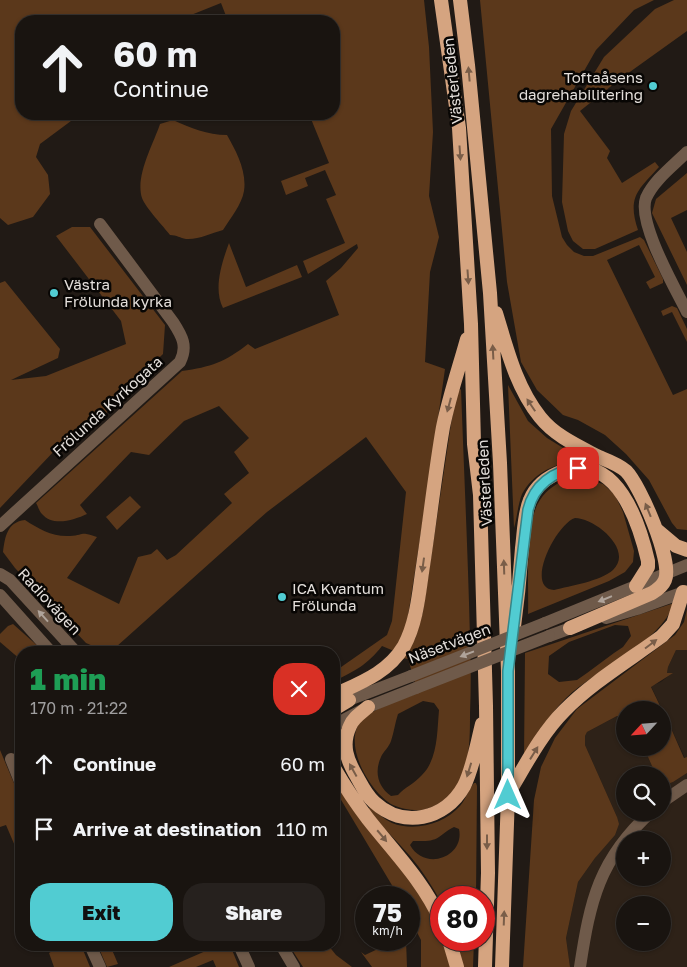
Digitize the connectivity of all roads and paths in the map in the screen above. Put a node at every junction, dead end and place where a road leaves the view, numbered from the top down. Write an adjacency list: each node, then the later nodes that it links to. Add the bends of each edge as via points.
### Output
1 (441, 0): 7 (highway, Västerleden, one-way to 7, via 459,128)
2 (460, 0): 5 (highway, Västerleden, one-way to 2)
3 (687, 152): 6 (street, via 651,190 644,207 648,230)
4 (100, 224): 8 (street, Frölunda Kyrkogata, via 182,335 183,355 180,362)
5 (490, 293): 9 (highway, one-way to 5, via 642,495 626,472 565,439 528,402 516,377); 21 (highway, Västerleden, one-way to 5)
6 (687, 312)
7 (471, 324): 23 (highway, one-way to 23, via 443,426 411,629 404,646 385,669); 27 (highway, Västerleden)
8 (0, 526)
9 (655, 528): 10 (highway, via 676,546); 12 (highway, via 665,556)
10 (687, 550)
11 (687, 565): 12 (street, Näsetvägen)
12 (666, 573): 14 (street, Näsetvägen); 17 (highway, via 665,580 652,593)
13 (0, 574): 20 (street, Radiovägen, one-way to 13, via 10,580)
14 (636, 586): 18 (street, Näsetvägen, one-way to 18); 21 (highway, via 648,567 648,561 634,517 616,484 591,470 568,469 549,477 530,500)
15 (685, 592): 17 (street, Näsetvägen); 34 (highway, one-way to 15, via 563,712 662,636 673,624)
16 (0, 596): 19 (street)
17 (570, 628): 18 (street, Näsetvägen)
18 (547, 630): 22 (street, Näsetvägen, bridge)
19 (46, 646)
20 (70, 646)
21 (508, 671): 34 (highway, Västerleden)
22 (413, 682): 24 (street, Näsetvägen); 28 (street, Näsetvägen)
23 (340, 692)
24 (348, 700): 25 (street, Näsetvägen); 26 (highway)
25 (340, 701)
26 (340, 705)
27 (486, 706): 28 (highway, one-way to 28, via 464,785 442,810 418,819 402,817 381,808 366,793 350,765 345,742 350,726); 44 (highway, Västerleden, one-way to 44, via 488,873)
28 (368, 707): 29 (street, Näsetvägen)
29 (340, 722)
30 (11, 759): 31 (street)
31 (15, 769)
32 (340, 778): 37 (highway, one-way to 37)
33 (687, 785): 35 (street)
34 (508, 795): 45 (highway, Västerleden, one-way to 34)
35 (671, 796)
36 (642, 821): 46 (street, via 602,876 586,929)
37 (430, 900)
38 (93, 951): 41 (street)
39 (285, 951): 42 (street)
40 (452, 951): 43 (highway)
41 (100, 967)
42 (294, 967)
43 (457, 967)
44 (485, 967)
45 (502, 967)
46 (580, 967)

